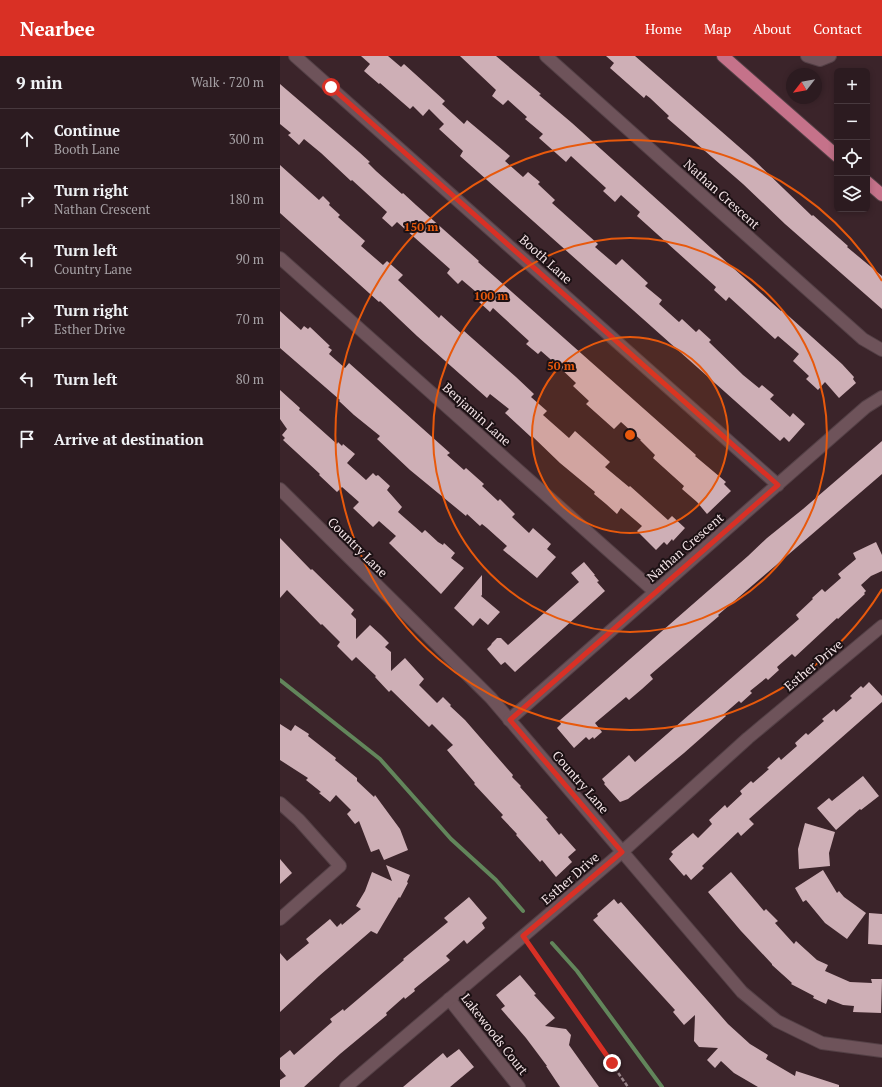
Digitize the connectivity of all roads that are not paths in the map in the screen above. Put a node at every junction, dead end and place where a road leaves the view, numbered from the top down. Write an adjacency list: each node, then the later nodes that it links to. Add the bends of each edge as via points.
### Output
1 (295, 56): 12 (street, Booth Lane)
2 (546, 56): 10 (street, Nathan Crescent, via 863,339)
3 (724, 56): 6 (main road)
4 (807, 56): 5 (street, via 820,60)
5 (830, 56)
6 (834, 153)
7 (870, 185): 8 (main road)
8 (882, 195)
9 (280, 258): 14 (street, Benjamin Lane)
10 (882, 350)
11 (882, 397): 12 (street, Nathan Crescent, via 866,407)
12 (778, 485): 14 (street, Nathan Crescent)
13 (280, 489): 16 (street, Country Lane)
14 (655, 592): 16 (street, Nathan Crescent)
15 (882, 626): 18 (street, Esther Drive, via 748,738)
16 (510, 720): 18 (street, Country Lane)
17 (280, 803): 19 (street, via 299,820 340,866)
18 (622, 852): 20 (street, Esther Drive); 21 (street, Country Lane, via 742,992 777,1021 822,1043)
19 (280, 918)
20 (449, 999): 22 (street, Esther Drive); 23 (street, Lakewoods Court)
21 (882, 1051)
22 (346, 1087)
23 (519, 1087)

